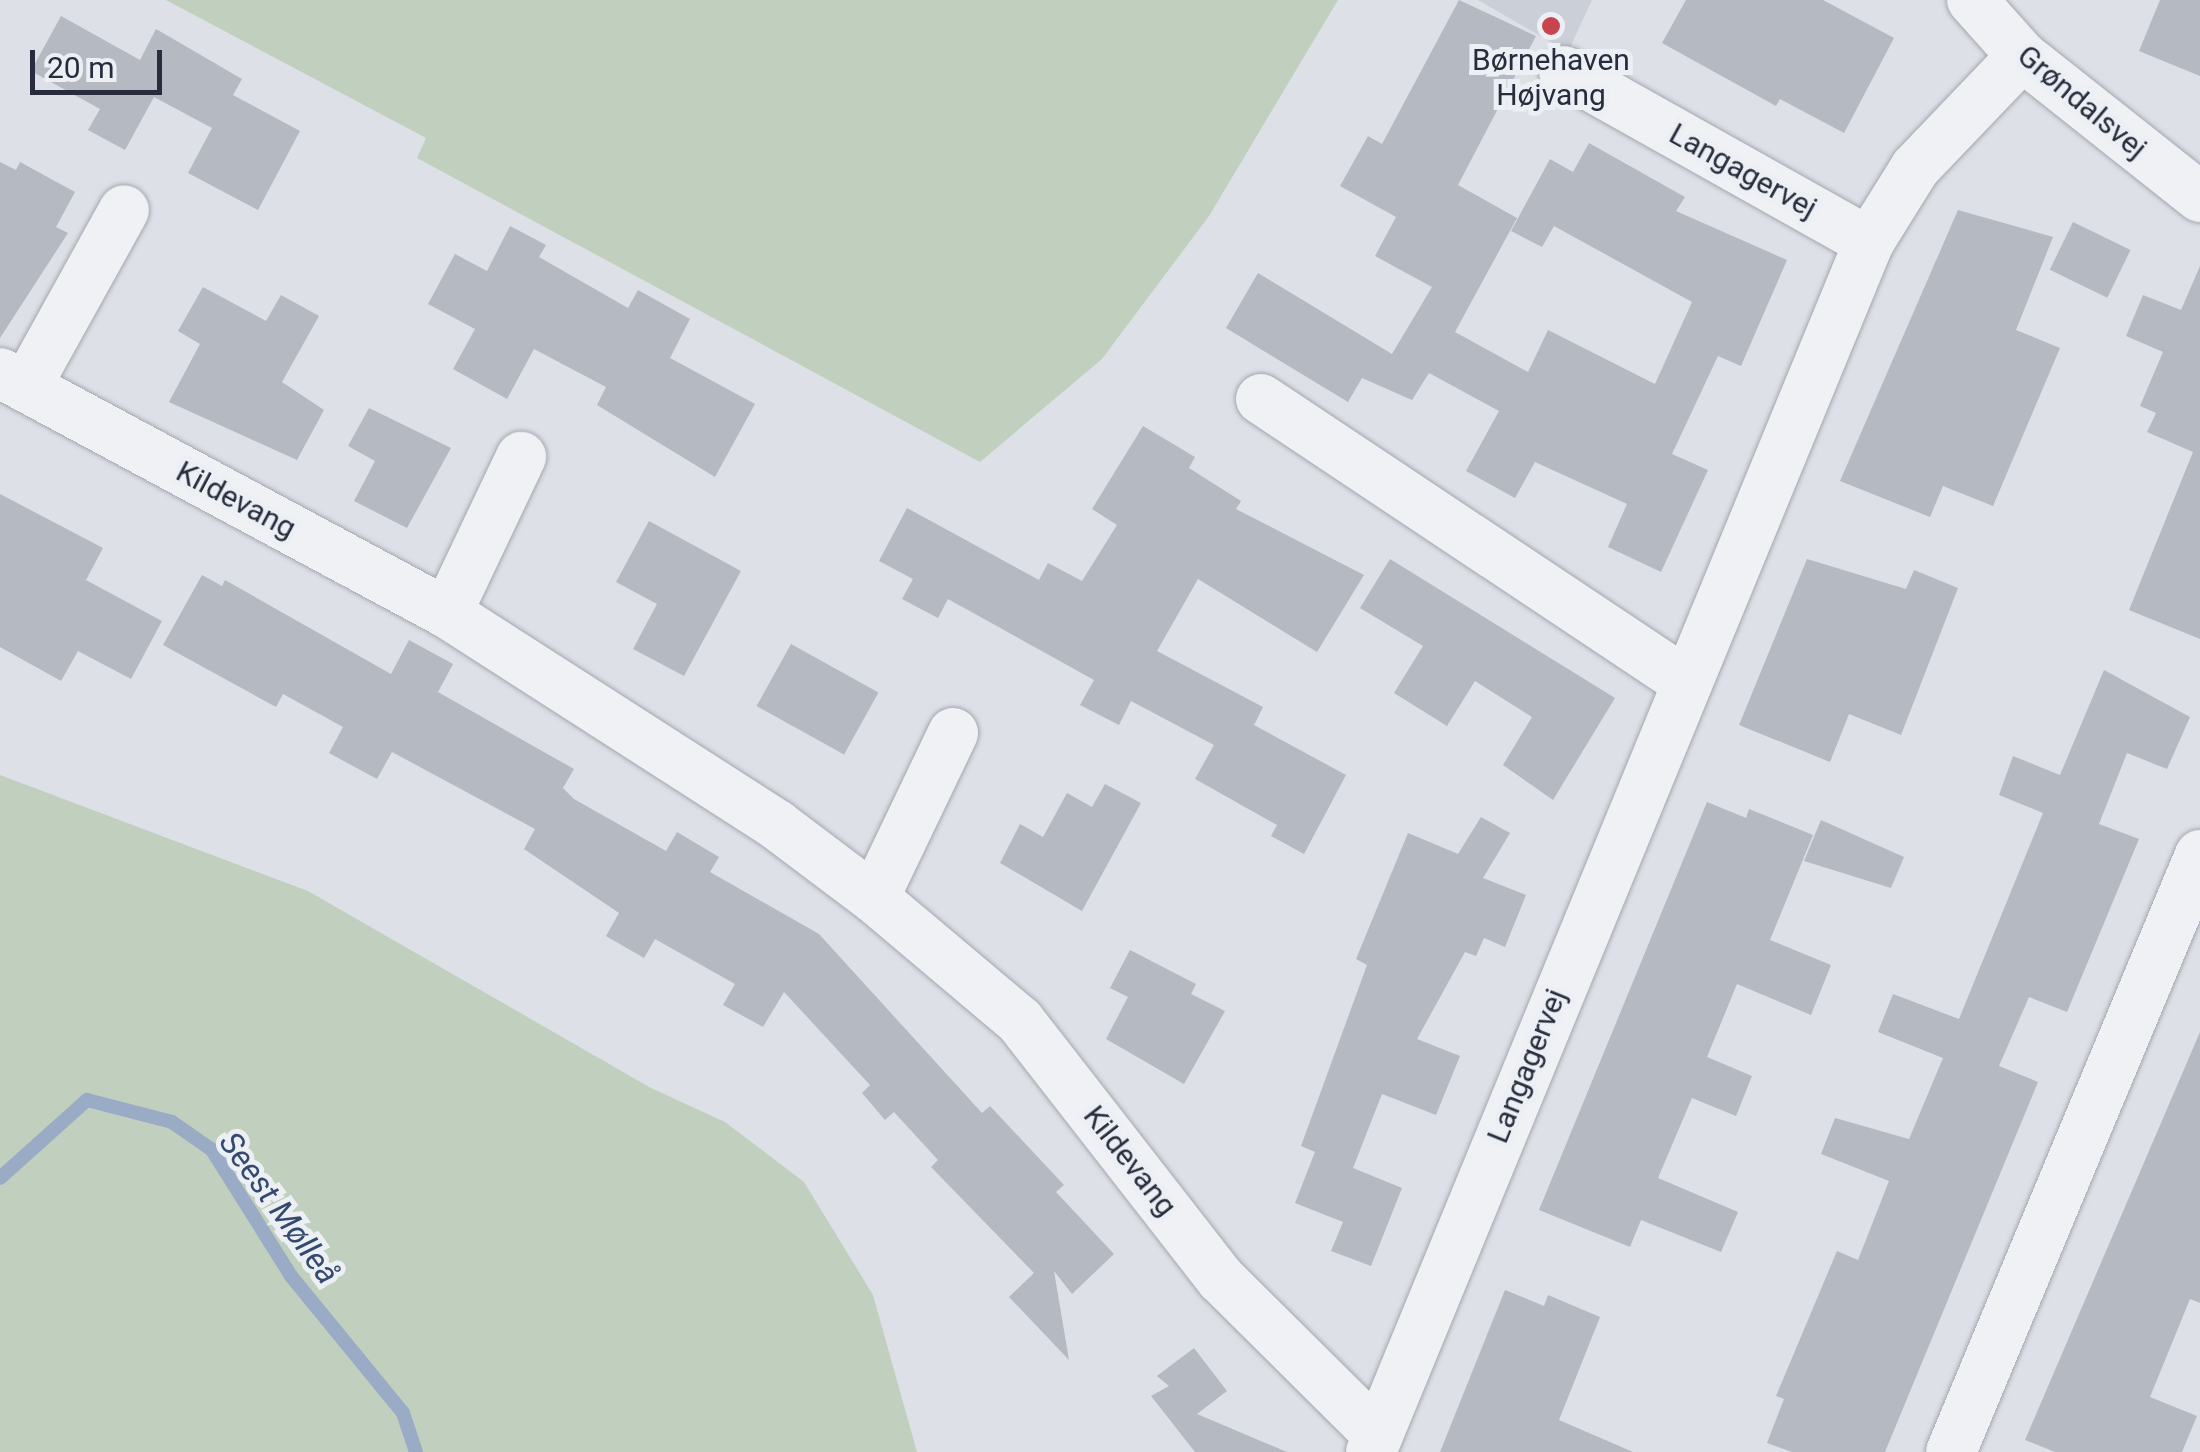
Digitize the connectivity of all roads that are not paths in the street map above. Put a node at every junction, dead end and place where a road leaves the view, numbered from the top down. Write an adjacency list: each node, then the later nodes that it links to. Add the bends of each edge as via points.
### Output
1 (1972, 0): 2 (street, Grøndalsvej)
2 (2022, 56): 4 (street, Grøndalsvej); 6 (street, Langagervej, via 1915,168)
3 (1564, 70): 6 (street, Langagervej)
4 (2200, 197)
5 (124, 210): 7 (street, Kildevang)
6 (1869, 242): 11 (street, Langagervej)
7 (13, 380): 10 (street, Kildevang)
8 (1262, 400): 11 (street)
9 (521, 456): 10 (street)
10 (447, 613): 14 (street, Kildevang, via 762,814)
11 (1683, 680): 15 (street, Langagervej)
12 (953, 733): 14 (street)
13 (2200, 855): 16 (street)
14 (874, 898): 15 (street, Kildevang, via 1020,1022 1221,1278)
15 (1374, 1443)
16 (1951, 1452)

